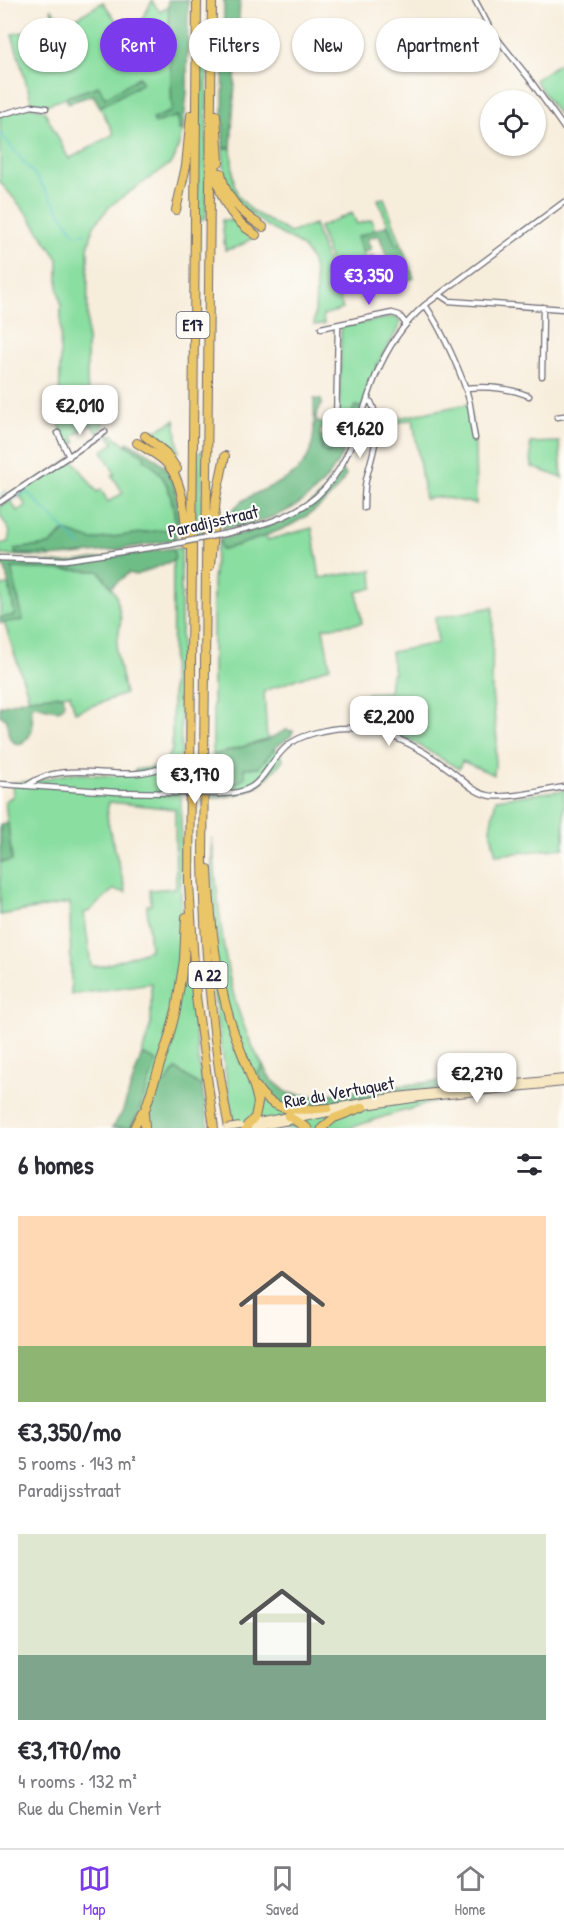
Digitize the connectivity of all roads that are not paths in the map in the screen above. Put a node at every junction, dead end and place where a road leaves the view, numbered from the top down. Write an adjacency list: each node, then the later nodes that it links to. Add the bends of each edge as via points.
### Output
1 (197, 0): 4 (highway, E17)
2 (213, 0): 5 (highway, E17)
3 (475, 0): 9 (street, via 492,32)
4 (196, 90): 11 (highway); 40 (highway, E17)
5 (212, 106): 8 (highway); 38 (highway, E17)
6 (46, 108): 7 (street, via 32,106)
7 (0, 115)
8 (216, 115): 12 (highway, via 224,185 242,213); 13 (highway, via 215,162 222,196 236,219)
9 (564, 128)
10 (564, 202): 14 (street, Paradijsstraat)
11 (176, 210)
12 (263, 227)
13 (256, 235)
14 (440, 295): 15 (street, Paradijsstraat); 16 (street, via 449,302)
15 (425, 305): 18 (street, Paradijsstraat); 22 (street)
16 (543, 307): 17 (street); 21 (street)
17 (564, 309)
18 (406, 324): 19 (street, via 392,313); 24 (street, Paradijsstraat, via 384,357)
19 (338, 325): 20 (street); 27 (street)
20 (321, 328)
21 (542, 376)
22 (465, 388): 23 (street, via 501,389); 31 (street)
23 (529, 396)
24 (367, 401): 36 (street, via 375,409 377,433 365,482); 39 (street, Paradijsstraat, bridge, via 347,453 332,478 298,509 279,518 169,545 66,560)
25 (564, 416): 26 (street)
26 (557, 417)
27 (336, 425)
28 (105, 432): 34 (street)
29 (58, 433): 34 (street)
30 (145, 436): 37 (highway, via 166,453 178,471 187,519)
31 (475, 438)
32 (136, 443): 37 (highway, via 161,458 174,473)
33 (225, 456): 42 (highway, via 214,511)
34 (69, 457): 35 (street)
35 (0, 502)
36 (364, 508)
37 (187, 544): 41 (highway)
38 (205, 555): 42 (highway, A 22)
39 (0, 558)
40 (191, 559): 41 (highway, A 22)
41 (191, 590): 48 (highway, A 22)
42 (205, 606): 47 (highway, A 22)
43 (167, 765): 45 (street, via 114,774 72,771)
44 (0, 784): 45 (street)
45 (27, 785): 46 (street, bridge, via 117,792 240,792 256,784 282,750 296,739 347,728 397,738 488,795)
46 (564, 787)
47 (202, 820): 49 (highway, via 216,961); 60 (highway, A 22, via 207,965)
48 (189, 865): 50 (highway, via 180,988); 59 (highway, A 22, via 196,998)
49 (242, 1057): 54 (highway, via 270,1103 295,1110); 56 (highway, via 258,1103 257,1113)
50 (157, 1074): 57 (highway); 58 (highway, via 144,1113)
51 (564, 1078): 54 (street, Rue du Vertuquet, via 397,1096)
52 (564, 1083): 53 (street, Rue du Vertuquet)
53 (363, 1107): 55 (street, Rue du Vertuquet); 62 (highway, via 334,1118)
54 (328, 1108): 55 (street, Rue du Vertuquet)
55 (292, 1118): 56 (street, Rue du Vertuquet); 61 (highway)
56 (247, 1126): 60 (street, Rue du Vertuquet, bridge)
57 (134, 1128)
58 (145, 1128)
59 (214, 1128)
60 (228, 1128)
61 (307, 1128)
62 (322, 1128)

